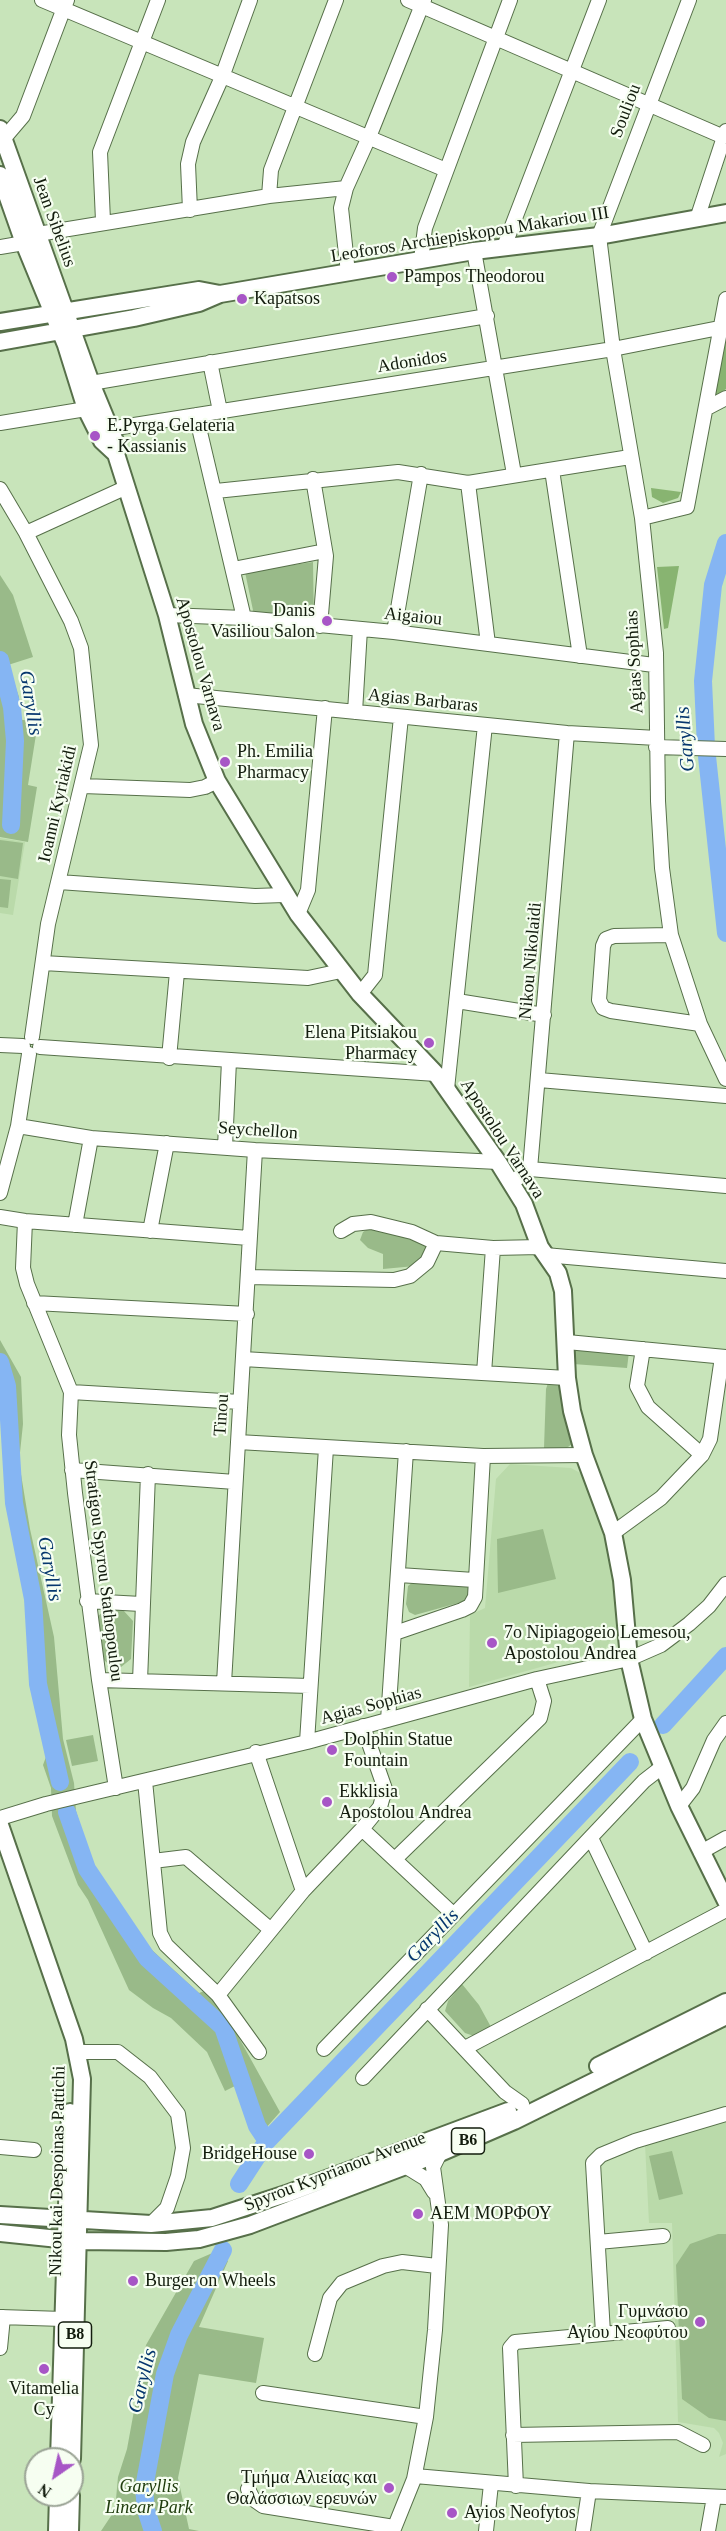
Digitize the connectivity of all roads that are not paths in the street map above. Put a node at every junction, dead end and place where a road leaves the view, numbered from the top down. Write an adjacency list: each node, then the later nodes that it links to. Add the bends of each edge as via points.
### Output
1 (42, 0): 10 (street)
2 (158, 0): 12 (street)
3 (250, 0): 14 (street)
4 (336, 0): 16 (street)
5 (408, 0): 9 (street)
6 (510, 0): 11 (street)
7 (599, 0): 13 (street)
8 (689, 0): 15 (street, Souliou)
9 (423, 3): 11 (street); 19 (street)
10 (65, 5): 12 (street); 18 (street, via 23,116)
11 (496, 37): 13 (street); 20 (street)
12 (141, 40): 14 (street); 27 (street, via 100,152)
13 (572, 71): 15 (street); 31 (street)
14 (222, 77): 16 (street); 24 (street, via 193,142 188,164)
15 (647, 104): 17 (street); 28 (street, Souliou)
16 (295, 108): 19 (street); 23 (street, via 270,170)
17 (725, 134): 26 (street)
18 (1, 137): 29 (main road, Jean Sibelius)
19 (369, 137): 20 (street); 22 (street)
20 (446, 170): 33 (street, via 425,228)
21 (0, 175): 29 (main road, Jean Sibelius)
22 (346, 188): 23 (street); 34 (street, via 341,208)
23 (269, 196): 24 (street)
24 (190, 210): 27 (street)
25 (726, 213): 26 (main road, Leoforos Archiepiskopou Makariou III)
26 (697, 219): 28 (main road, Leoforos Archiepiskopou Makariou III)
27 (103, 221): 29 (street)
28 (599, 236): 31 (main road, Leoforos Archiepiskopou Makariou III); 43 (street, Agias Sophias)
29 (31, 239): 30 (street); 37 (main road, Jean Sibelius)
30 (0, 247)
31 (504, 247): 32 (main road, Leoforos Archiepiskopou Makariou III)
32 (474, 251): 33 (main road, Leoforos Archiepiskopou Makariou III); 38 (street)
33 (422, 260): 34 (main road, Leoforos Archiepiskopou Makariou III)
34 (348, 273): 35 (main road, Leoforos Archiepiskopou Makariou III)
35 (220, 294): 37 (main road, Leoforos Archiepiskopou Makariou III, via 199,290); 41 (main road, Leoforos Archiepiskopou Makariou III, via 199,303)
36 (726, 299): 40 (street)
37 (60, 311): 39 (main road, Leoforos Archiepiskopou Makariou III); 41 (main road, Jean Sibelius)
38 (487, 316): 44 (street); 45 (street)
39 (0, 322)
40 (719, 328): 43 (street, Adonidos); 48 (street)
41 (66, 329): 42 (main road, Leoforos Archiepiskopou Makariou III); 46 (main road, Apostolou Varnava); 49 (main road, Apostolou Varnava)
42 (0, 342)
43 (613, 349): 45 (street, Adonidos); 55 (street, Agias Sophias)
44 (210, 362): 46 (street); 50 (street)
45 (496, 367): 50 (street, Adonidos); 58 (street)
46 (91, 383): 53 (main road, Apostolou Varnava)
47 (726, 398): 48 (street)
48 (708, 408): 64 (street, via 687,507)
49 (86, 409): 52 (street); 54 (main road, Apostolou Varnava, via 102,441)
50 (220, 411): 51 (street, Adonidos)
51 (196, 415): 53 (street, Adonidos); 63 (street)
52 (0, 423)
53 (110, 429): 54 (main road, Apostolou Varnava)
54 (116, 454): 61 (main road, Apostolou Varnava)
55 (630, 457): 56 (street); 64 (street, Agias Sophias)
56 (552, 470): 58 (street); 74 (street)
57 (421, 474): 59 (street, via 398,472); 60 (street); 72 (street)
58 (514, 474): 60 (street)
59 (313, 479): 63 (street); 66 (street)
60 (468, 483): 73 (street)
61 (127, 487): 65 (street); 68 (main road, Apostolou Varnava)
62 (0, 489): 65 (street, Ioanni Kyriakidi)
63 (216, 491): 67 (street)
64 (642, 518): 75 (street, Agias Sophias)
65 (26, 533): 85 (street, Ioanni Kyriakidi, via 81,648 91,745)
66 (325, 551): 67 (street); 70 (street)
67 (232, 569): 69 (street)
68 (166, 615): 69 (street, Aigaiou); 76 (main road, Apostolou Varnava)
69 (244, 618): 70 (street, Aigaiou)
70 (320, 626): 71 (street, Aigaiou)
71 (360, 629): 72 (street, Aigaiou); 78 (street)
72 (394, 632): 73 (street, Aigaiou)
73 (488, 644): 74 (street, Aigaiou)
74 (580, 656): 75 (street, Aigaiou)
75 (654, 665): 82 (street, Agias Sophias)
76 (186, 696): 77 (street, Agias Barbaras); 84 (main road, Apostolou Varnava)
77 (325, 708): 78 (street, Agias Barbaras); 88 (street, via 308,890)
78 (356, 712): 79 (street, Agias Barbaras)
79 (401, 717): 80 (street, Agias Barbaras); 93 (street, via 375,975)
80 (484, 725): 81 (street, Agias Barbaras); 94 (street)
81 (567, 733): 82 (street, Agias Barbaras); 95 (street, Nikou Nikolaidi)
82 (656, 742): 83 (street, Agias Barbaras, via 683,749); 89 (street, Agias Sophias, via 662,868)
83 (726, 749)
84 (218, 781): 85 (street, via 190,790); 87 (main road, Apostolou Varnava)
85 (83, 786): 86 (street, Ioanni Kyriakidi)
86 (58, 882): 87 (street); 90 (street, Ioanni Kyriakidi)
87 (284, 895): 88 (main road, Apostolou Varnava)
88 (298, 914): 91 (main road, Apostolou Varnava)
89 (671, 935): 96 (street, Agias Sophias); 96 (street, via 606,939 600,1000 603,1008 611,1011)
90 (43, 963): 92 (street); 98 (street, Ioanni Kyriakidi)
91 (341, 971): 92 (street, via 308,978); 93 (main road, Apostolou Varnava)
92 (177, 972): 99 (street)
93 (360, 994): 101 (main road, Apostolou Varnava)
94 (458, 1001): 95 (street); 104 (street)
95 (544, 1015): 103 (street, Nikou Nikolaidi)
96 (700, 1024): 102 (street, Agias Sophias)
97 (0, 1046): 98 (street)
98 (31, 1046): 99 (street); 106 (street, Ioanni Kyriakidi)
99 (169, 1058): 100 (street)
100 (229, 1061): 101 (street); 109 (street)
101 (436, 1074): 104 (main road, Apostolou Varnava)
102 (726, 1079)
103 (538, 1080): 105 (street); 112 (street, Nikou Nikolaidi)
104 (447, 1089): 111 (main road, Apostolou Varnava)
105 (726, 1096)
106 (18, 1126): 107 (street, Seychellon); 115 (street, Ioanni Kyriakidi)
107 (90, 1138): 108 (street, Seychellon); 118 (street)
108 (167, 1143): 109 (street, Seychellon); 119 (street)
109 (225, 1147): 110 (street, Seychellon)
110 (255, 1150): 111 (street, Seychellon); 121 (street, Tinou)
111 (498, 1162): 113 (main road, Apostolou Varnava)
112 (530, 1169): 113 (street); 114 (street)
113 (511, 1183): 124 (main road, Apostolou Varnava)
114 (726, 1186)
115 (0, 1193)
116 (0, 1217): 117 (street)
117 (25, 1221): 118 (street); 127 (street, Stratigou Spyrou Stathopoulou, via 23,1268)
118 (75, 1225): 119 (street)
119 (150, 1231): 121 (street)
120 (342, 1231): 122 (street, via 353,1224 371,1222)
121 (249, 1238): 126 (street, Tinou)
122 (436, 1242): 123 (street); 126 (street, via 427,1262 410,1276 394,1280)
123 (493, 1248): 124 (street); 133 (street)
124 (543, 1251): 125 (street); 129 (main road, Apostolou Varnava, via 558,1273)
125 (726, 1271)
126 (248, 1277): 128 (street, Tinou)
127 (34, 1303): 128 (street); 135 (street, Stratigou Spyrou Stathopoulou)
128 (246, 1314): 132 (street, Tinou)
129 (567, 1342): 130 (street); 134 (main road, Apostolou Varnava)
130 (643, 1349): 131 (street); 141 (street, via 637,1386 648,1407)
131 (724, 1357): 141 (street, via 710,1439)
132 (243, 1359): 133 (street); 136 (street, Tinou)
133 (484, 1373): 134 (street)
134 (567, 1378): 140 (main road, Apostolou Varnava)
135 (71, 1392): 136 (street); 143 (street, Stratigou Spyrou Stathopoulou)
136 (240, 1402): 137 (street, Tinou)
137 (238, 1442): 138 (street); 145 (street, Tinou)
138 (326, 1448): 139 (street); 158 (street)
139 (406, 1451): 142 (street); 147 (street)
140 (584, 1455): 142 (street); 146 (main road, Apostolou Varnava)
141 (702, 1455): 146 (street, via 662,1498)
142 (483, 1456): 148 (street)
143 (72, 1470): 144 (street); 150 (street, Stratigou Spyrou Stathopoulou)
144 (148, 1474): 145 (street); 151 (street)
145 (235, 1482): 157 (street, Tinou)
146 (613, 1533): 153 (main road, Apostolou Varnava, via 622,1580)
147 (399, 1575): 148 (street); 152 (street)
148 (474, 1580): 152 (street, via 475,1597 470,1606)
149 (726, 1584): 153 (street, Agias Sophias, via 689,1624 661,1645)
150 (87, 1601): 151 (street); 155 (street, Stratigou Spyrou Stathopoulou)
151 (141, 1604): 156 (street)
152 (395, 1633): 160 (street)
153 (629, 1659): 154 (street, Agias Sophias); 159 (main road, Apostolou Varnava)
154 (537, 1679): 160 (street, Agias Sophias); 176 (street, via 544,1701 540,1718)
155 (99, 1680): 156 (street); 167 (street, Stratigou Spyrou Stathopoulou)
156 (140, 1681): 157 (street)
157 (224, 1683): 158 (street)
158 (310, 1686): 163 (street)
159 (643, 1719): 165 (main road, Apostolou Varnava); 181 (street)
160 (388, 1720): 162 (street, Agias Sophias)
161 (726, 1724): 168 (street, via 714,1740 693,1788)
162 (363, 1726): 163 (street, Agias Sophias); 171 (street, via 385,1788 380,1807)
163 (307, 1742): 164 (street, Agias Sophias)
164 (256, 1752): 166 (street, Agias Sophias); 178 (street)
165 (662, 1767): 168 (main road, Apostolou Varnava); 172 (street)
166 (146, 1781): 167 (street, Agias Sophias); 177 (street)
167 (116, 1788): 169 (street, Agias Sophias)
168 (679, 1806): 175 (main road, Apostolou Varnava)
169 (0, 1818)
170 (0, 1825): 190 (main road, Nikou kai Despoinas Pattichi)
171 (362, 1829): 176 (street); 178 (street)
172 (591, 1838): 183 (street); 186 (street)
173 (726, 1838): 175 (street)
174 (0, 1849): 204 (main road, Nikou kai Despoinas Pattichi / B8, via 68,2050)
175 (701, 1852): 179 (main road, Apostolou Varnava)
176 (395, 1859): 181 (street)
177 (153, 1861): 182 (street, via 186,1857); 184 (street, via 160,1933 166,1945)
178 (303, 1891): 182 (street)
179 (726, 1901)
180 (726, 1910): 183 (street)
181 (453, 1914): 189 (street)
182 (271, 1930): 184 (street)
183 (646, 1953): 188 (street)
184 (218, 1995): 191 (street)
185 (726, 2002): 194 (main road, Spyrou Kyprianou Avenue / B6)
186 (427, 2009): 188 (street); 192 (street)
187 (726, 2016): 199 (main road, Spyrou Kyprianou Avenue / B6, via 514,2121)
188 (465, 2048): 193 (street)
189 (324, 2049)
190 (79, 2052): 201 (street, via 118,2052 150,2077 171,2103 183,2132); 204 (main road, Nikou kai Despoinas Pattichi / B8, via 82,2079)
191 (259, 2052)
192 (363, 2078)
193 (505, 2092): 194 (street); 195 (street)
194 (522, 2104): 195 (main road, Spyrou Kyprianou Avenue / B6)
195 (504, 2114): 205 (main road, Spyrou Kyprianou Avenue / B6, via 286,2194 212,2218)
196 (726, 2114): 210 (street, via 635,2141 601,2155 593,2163)
197 (0, 2147): 198 (street)
198 (34, 2150)
199 (440, 2153): 200 (main road, Spyrou Kyprianou Avenue / B6); 202 (street, via 433,2175)
200 (405, 2166): 202 (street, via 426,2179); 209 (main road, Spyrou Kyprianou Avenue / B6, via 249,2225 199,2239)
201 (173, 2194): 205 (street); 206 (street, via 163,2214)
202 (437, 2196): 211 (street, via 441,2225)
203 (0, 2216): 204 (main road, Spyrou Kyprianou Avenue / B6)
204 (73, 2221): 206 (main road, Spyrou Kyprianou Avenue / B6); 209 (main road, Nikou kai Despoinas Pattichi / B8)
205 (185, 2222): 206 (main road, Spyrou Kyprianou Avenue / B6)
206 (151, 2224)
207 (0, 2233): 209 (main road, Spyrou Kyprianou Avenue / B6)
208 (663, 2236): 210 (street)
209 (72, 2240): 213 (main road, Nikou kai Despoinas Pattichi / B8); 223 (main road, Nikou kai Despoinas Pattichi / B8)
210 (598, 2242): 215 (street)
211 (437, 2266): 217 (street, via 402,2262 342,2283 330,2298); 219 (street)
212 (2, 2317): 213 (street); 216 (street)
213 (63, 2319): 222 (main road, Nikou kai Despoinas Pattichi / B8)
214 (668, 2328): 215 (street)
215 (603, 2334): 220 (street, via 515,2342 510,2348)
216 (0, 2348)
217 (315, 2354)
218 (263, 2393): 219 (street)
219 (426, 2417): 224 (street)
220 (513, 2435): 221 (street, via 678,2432); 226 (street)
221 (703, 2445)
222 (59, 2447)
223 (72, 2447)
224 (415, 2476): 225 (street); 232 (street)
225 (491, 2484): 226 (street); 235 (street)
226 (516, 2486): 228 (street)
227 (248, 2489): 232 (street, via 262,2506)
228 (589, 2491): 229 (street); 236 (street)
229 (720, 2497): 237 (street)
230 (58, 2507): 233 (main road)
231 (70, 2507): 234 (main road)
232 (393, 2529)
233 (57, 2531)
234 (70, 2531)
235 (486, 2531)
236 (583, 2531)
237 (708, 2531)

